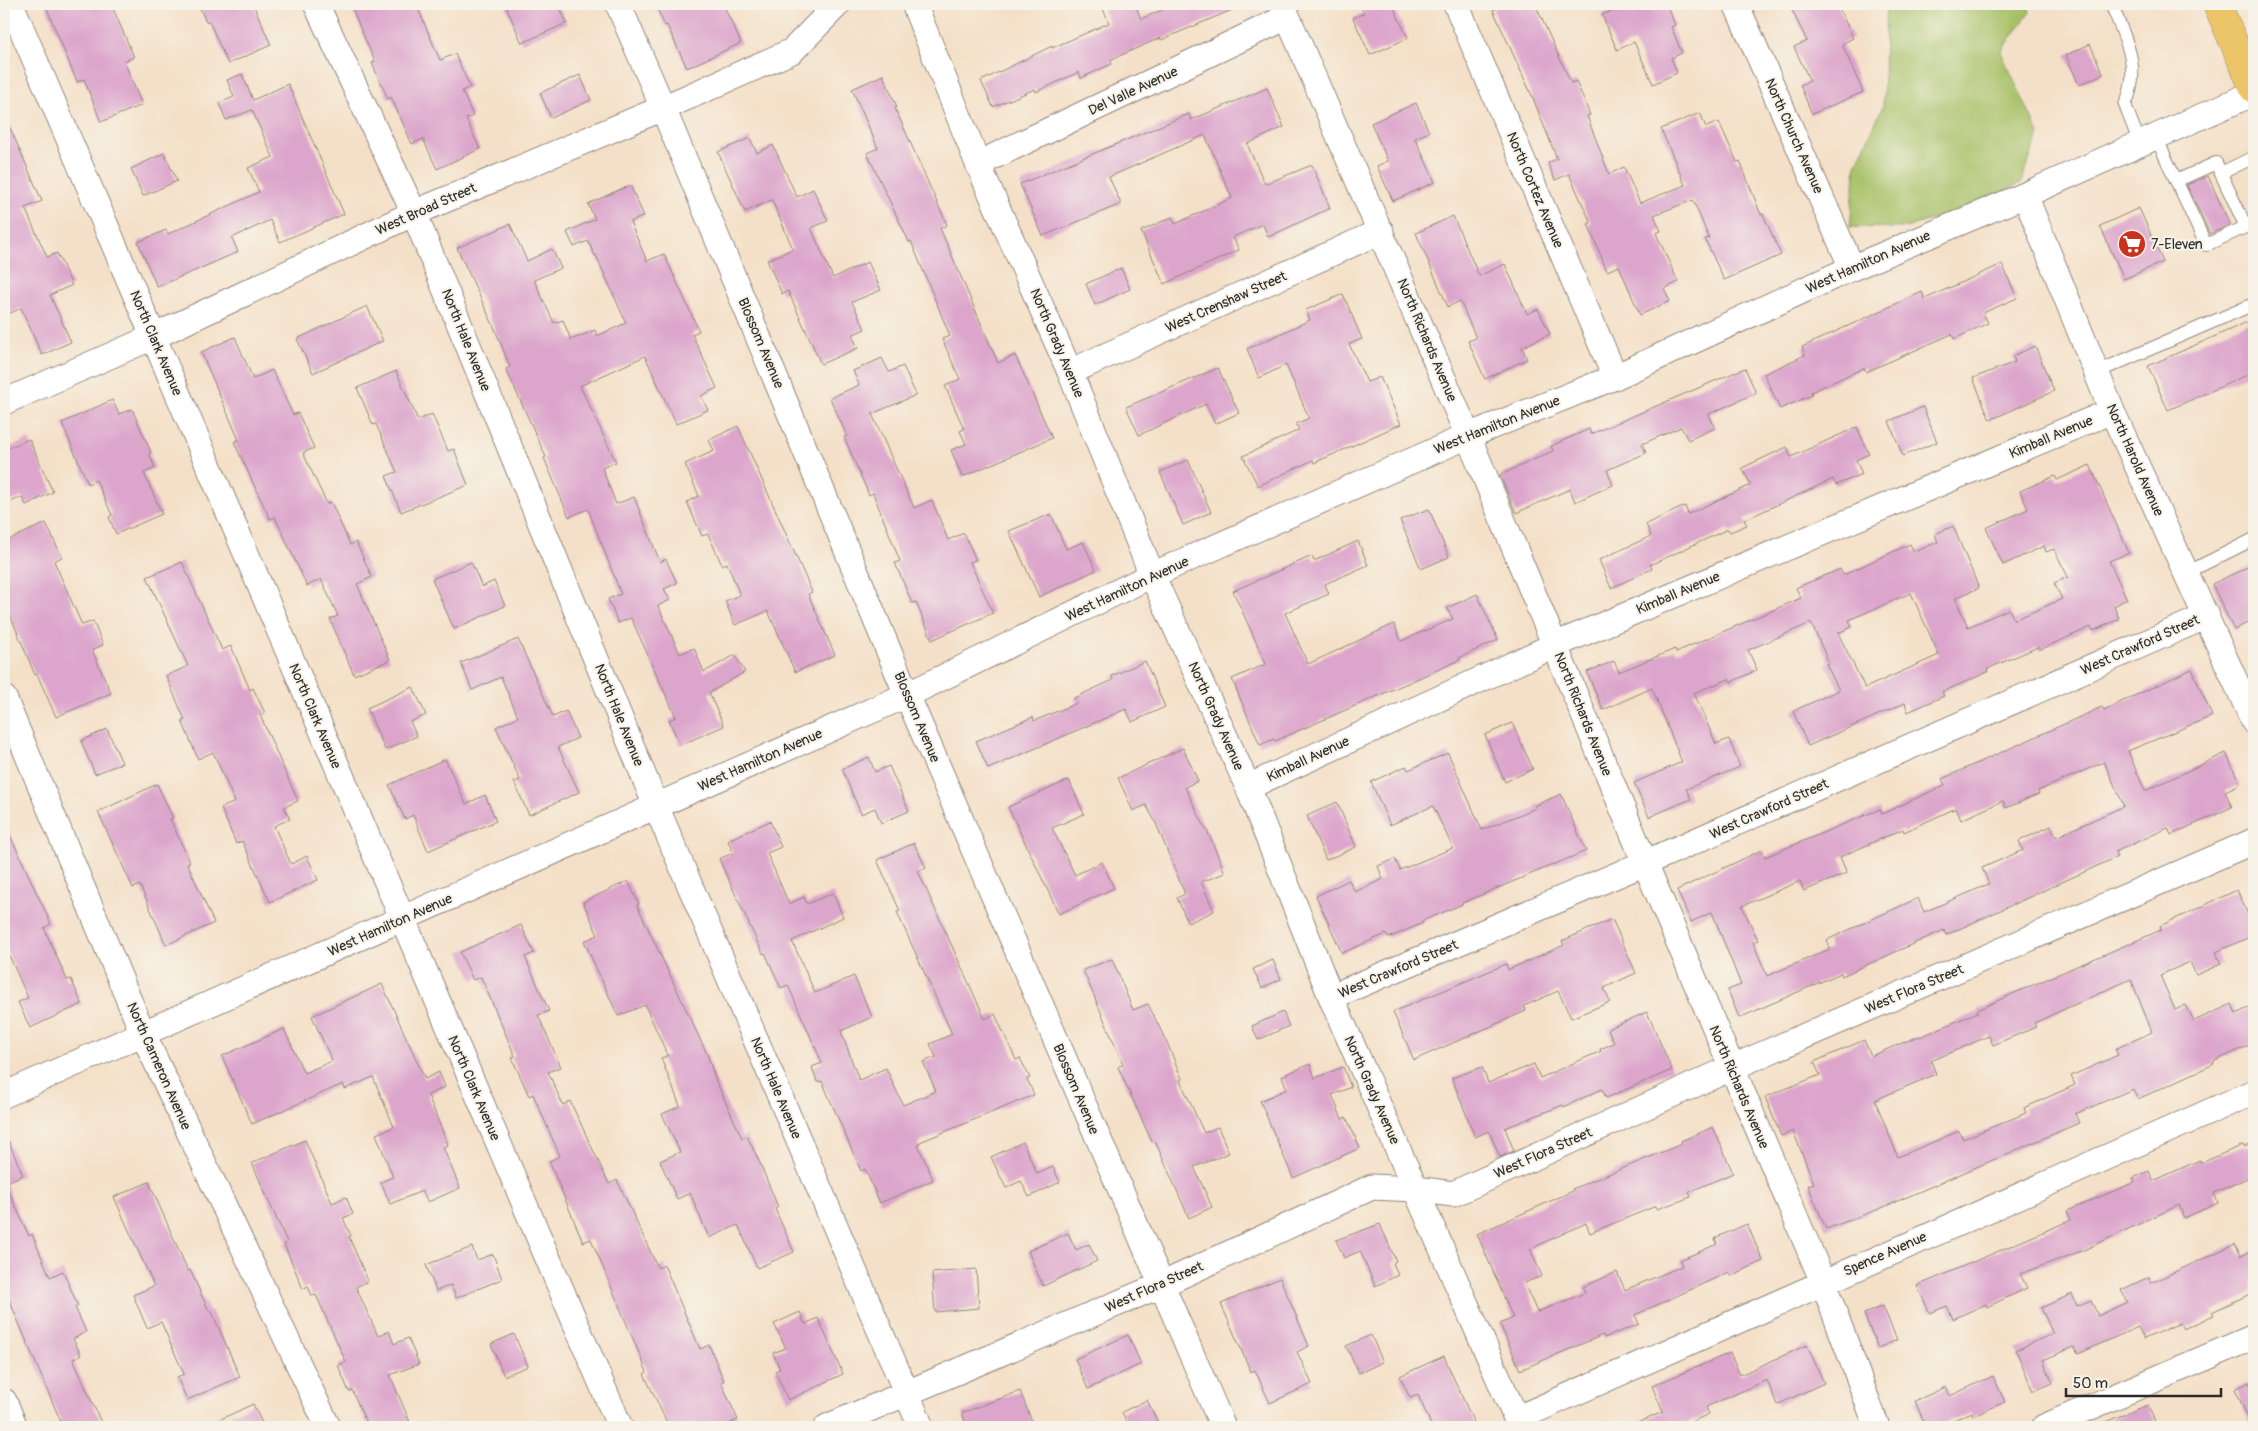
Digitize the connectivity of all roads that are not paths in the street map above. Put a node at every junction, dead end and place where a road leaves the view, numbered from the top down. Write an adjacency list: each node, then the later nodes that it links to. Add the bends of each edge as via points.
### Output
1 (11, 4): 25 (street, North Clark Avenue)
2 (316, 4): 20 (street, North Hale Avenue)
3 (618, 4): 13 (street, Blossom Avenue)
4 (838, 4): 13 (street, West Broad Street, via 792,51)
5 (914, 4): 16 (street, North Grady Avenue)
6 (1456, 4): 28 (street, North Cortez Avenue)
7 (1736, 4): 23 (street, North Church Avenue)
8 (2118, 4): 14 (lane, via 2112,6 2131,52 2134,69 2125,105)
9 (2217, 4): 11 (main road)
10 (1284, 11): 16 (street, Del Valle Avenue); 22 (street, North Richards Avenue)
11 (2254, 89)
12 (2254, 93): 14 (street, West Hamilton Avenue)
13 (663, 108): 20 (street, West Broad Street); 37 (street, Blossom Avenue)
14 (2148, 140): 18 (lane); 19 (street, West Hamilton Avenue)
15 (2254, 157): 17 (lane)
16 (978, 164): 26 (street, North Grady Avenue)
17 (2220, 173): 18 (lane, via 2216,163); 21 (lane)
18 (2176, 181): 21 (lane, via 2206,245)
19 (2025, 195): 23 (street, West Hamilton Avenue); 27 (street, North Harold Avenue)
20 (414, 213): 25 (street, West Broad Street); 41 (street, North Hale Avenue)
21 (2250, 225)
22 (1381, 231): 26 (street, West Crenshaw Street); 31 (street, North Richards Avenue)
23 (1852, 268): 28 (street, West Hamilton Avenue)
24 (2254, 304): 27 (lane)
25 (153, 337): 29 (street, West Broad Street); 44 (street, North Clark Avenue)
26 (1070, 372): 34 (street, North Grady Avenue)
27 (2097, 372): 30 (street, North Harold Avenue)
28 (1615, 377): 31 (street, West Hamilton Avenue)
29 (4, 402)
30 (2112, 411): 33 (street, North Harold Avenue); 36 (street, Kimball Avenue)
31 (1468, 436): 34 (street, West Hamilton Avenue); 36 (street, North Richards Avenue)
32 (2254, 539): 33 (lane)
33 (2186, 573): 35 (street, North Harold Avenue)
34 (1152, 575): 37 (street, West Hamilton Avenue); 40 (street, North Grady Avenue)
35 (2206, 616): 39 (street, North Harold Avenue); 43 (street, West Crawford Street)
36 (1555, 645): 40 (street, Kimball Avenue); 43 (street, North Richards Avenue)
37 (907, 695): 41 (street, West Hamilton Avenue); 52 (street, Blossom Avenue)
38 (4, 698): 46 (street, North Cameron Avenue)
39 (2254, 722)
40 (1248, 787): 45 (street, North Grady Avenue)
41 (656, 806): 44 (street, West Hamilton Avenue); 54 (street, North Hale Avenue)
42 (2254, 841): 47 (street, West Flora Street)
43 (1645, 863): 45 (street, West Crawford Street); 47 (street, North Richards Avenue)
44 (402, 920): 46 (street, West Hamilton Avenue); 59 (street, North Clark Avenue)
45 (1331, 998): 50 (street, North Grady Avenue)
46 (143, 1034): 49 (street, West Hamilton Avenue); 58 (street, North Cameron Avenue)
47 (1731, 1068): 50 (street, West Flora Street, via 1453,1194); 51 (street, North Richards Avenue)
48 (2254, 1092): 51 (street, Spence Avenue)
49 (4, 1095)
50 (1416, 1189): 52 (street, West Flora Street, via 1372,1188); 56 (street, North Grady Avenue)
51 (1823, 1282): 56 (street, Spence Avenue); 63 (street, North Richards Avenue)
52 (1160, 1285): 54 (street, West Flora Street); 62 (street, Blossom Avenue)
53 (2254, 1337): 64 (street)
54 (906, 1394): 60 (street, West Flora Street); 61 (street, North Hale Avenue)
55 (4, 1401): 57 (street)
56 (1518, 1423)
57 (15, 1427)
58 (328, 1427)
59 (620, 1427)
60 (827, 1427)
61 (921, 1427)
62 (1223, 1427)
63 (1876, 1427)
64 (2044, 1427)

